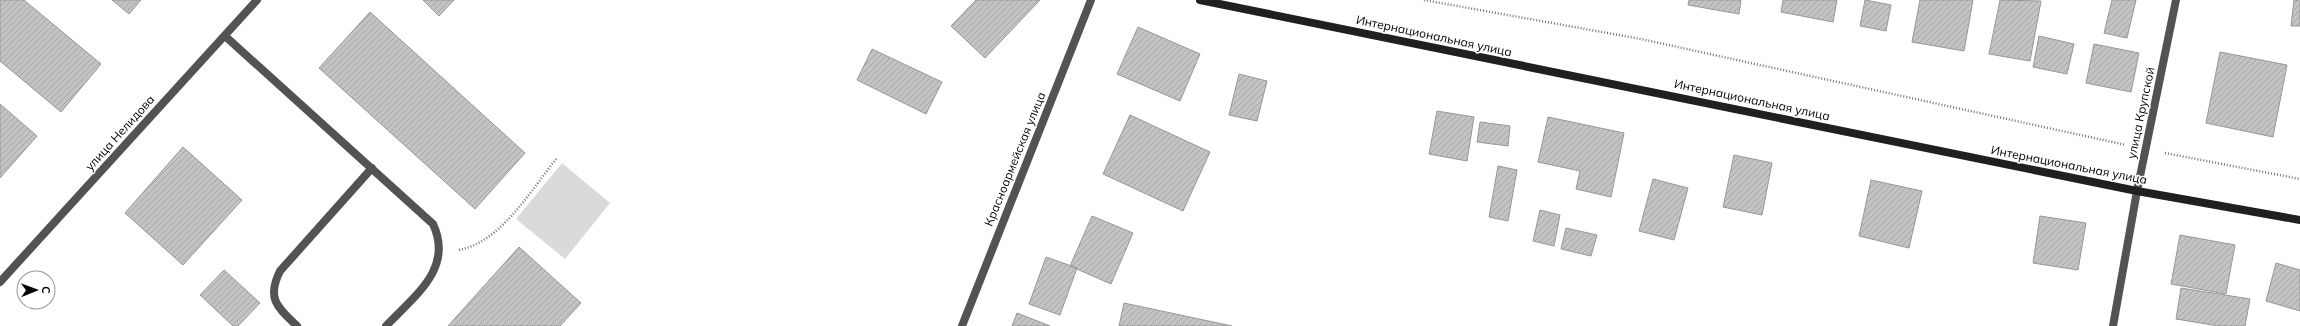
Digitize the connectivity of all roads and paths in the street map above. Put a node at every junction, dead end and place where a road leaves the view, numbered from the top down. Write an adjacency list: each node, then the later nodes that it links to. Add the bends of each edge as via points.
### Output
1 (257, 0): 6 (street, улица Нелидова)
2 (1091, 0): 17 (street, Красноармейская улица)
3 (1200, 0): 11 (main road, Интернациональная улица)
4 (1424, 0): 7 (path, via 1641,39)
5 (2176, 0): 7 (street, улица Крупской)
6 (225, 36): 9 (street); 14 (street, улица Нелидова)
7 (2146, 150): 10 (path); 11 (street, улица Крупской)
8 (557, 158): 13 (path, via 497,232 481,243)
9 (372, 168): 13 (street, via 433,224 440,243); 15 (street, via 278,275 274,287 278,309)
10 (2300, 180)
11 (2137, 191): 12 (main road, Интернациональная улица); 18 (street, улица Крупской)
12 (2300, 220)
13 (440, 254): 16 (street, via 432,275)
14 (0, 282)
15 (297, 326)
16 (386, 326)
17 (962, 326)
18 (2114, 326)

